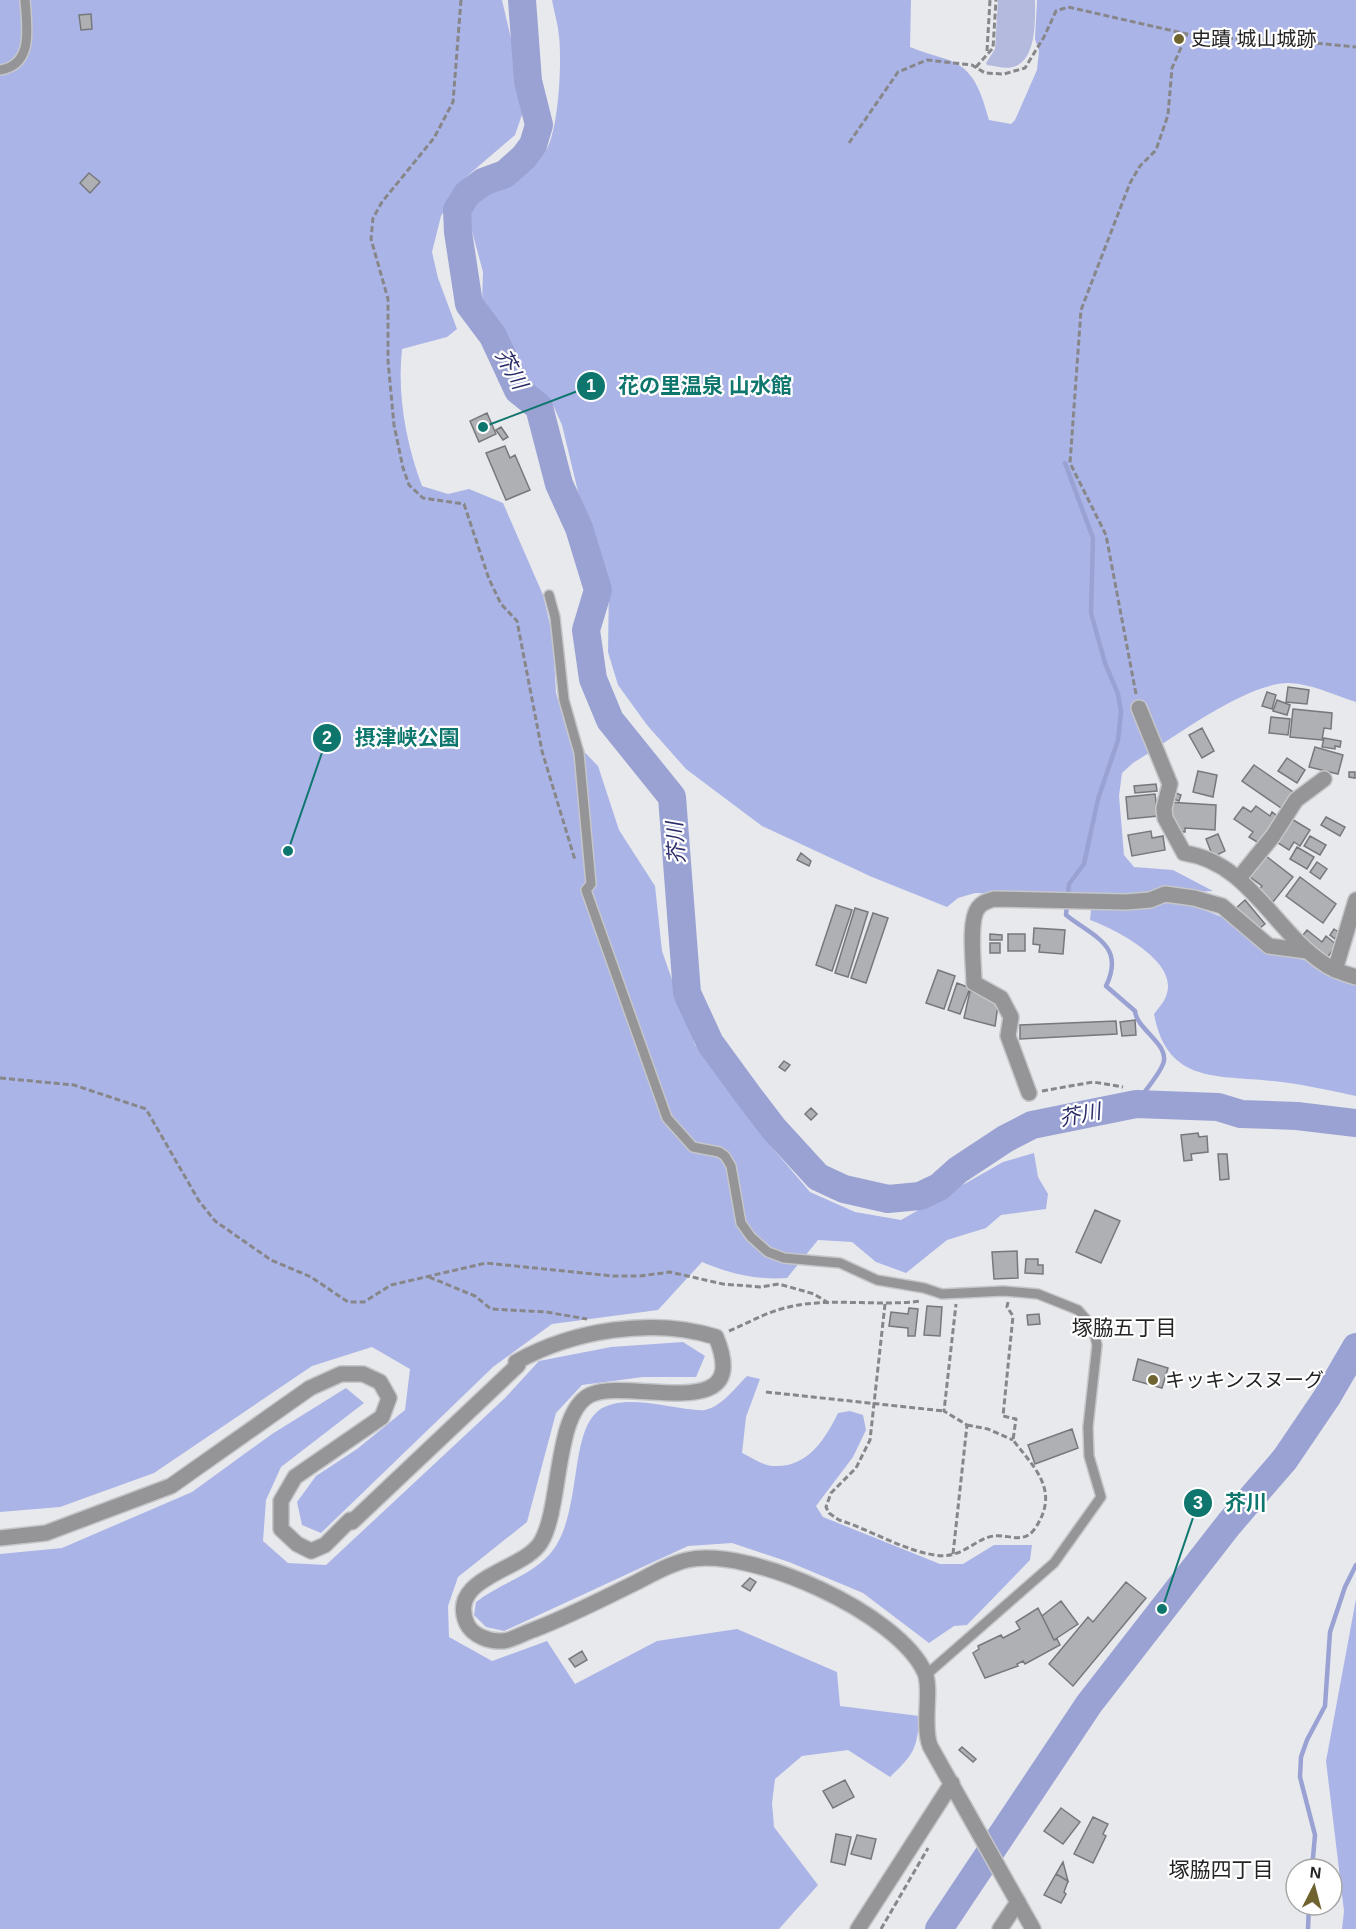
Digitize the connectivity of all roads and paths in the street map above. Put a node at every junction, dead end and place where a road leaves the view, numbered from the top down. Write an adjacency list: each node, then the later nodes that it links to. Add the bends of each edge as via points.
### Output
1 (26, 0): 9 (lane, via 22,60)
2 (461, 0): 14 (path, via 453,102 434,138 381,202 373,218 373,250 388,299 394,425 409,485 423,498 464,504 489,579 501,604 517,621 542,751)
3 (990, 0): 7 (path)
4 (996, 0): 7 (path, via 993,48)
5 (1187, 34): 6 (path); 8 (path, via 1068,7 1056,11 1025,68 1004,75 985,73); 12 (path, via 1172,68 1168,115 1156,150 1130,183 1081,310 1076,378 1070,463 1106,535)
6 (1356, 47)
7 (987, 51): 8 (path)
8 (976, 67): 10 (path, via 927,60 898,72)
9 (0, 70)
10 (849, 143)
11 (549, 595): 25 (lane, via 564,700 579,753 590,858 591,884 586,890 667,1118 693,1146 725,1156 731,1166 741,1223 768,1252 784,1258 840,1263 877,1280)
12 (1139, 708): 15 (street, via 1170,784 1164,808 1176,842 1184,853 1200,855)
13 (1324, 778): 15 (street, via 1296,800)
14 (576, 864)
15 (1239, 878): 17 (street)
16 (1356, 900): 18 (street)
17 (1307, 951): 18 (street); 22 (street, via 1269,946 1222,906 1194,897 1164,894 1126,902 994,898 983,903 973,923 974,982 1001,998 1011,1017 1008,1035)
18 (1335, 970): 19 (street)
19 (1356, 977)
20 (0, 1078): 23 (path, via 74,1085 146,1109 199,1202 215,1221 271,1260 310,1277 348,1302 364,1302 391,1285)
21 (1123, 1087): 22 (path, via 1094,1082)
22 (1029, 1093)
23 (428, 1277): 27 (path, via 486,1263 613,1276 670,1272 723,1284 785,1286 814,1294); 29 (path, via 475,1296 491,1309)
24 (1009, 1291): 26 (lane); 35 (path, via 1007,1307 1013,1316 1003,1416 1016,1419); 38 (lane, via 1038,1294 1060,1302 1078,1310 1093,1327 1097,1345 1088,1427 1089,1455 1101,1497 1053,1563)
25 (942, 1294): 26 (lane); 28 (path, via 926,1300)
26 (958, 1294): 33 (path)
27 (830, 1304): 28 (path); 30 (path, via 782,1309)
28 (885, 1304): 32 (path)
29 (589, 1319)
30 (716, 1337): 36 (street, via 688,1328 634,1328 543,1347 516,1362 518,1365 352,1522 325,1545 311,1551 281,1529 281,1501 295,1477 382,1417 388,1398 380,1382 363,1374 341,1374 310,1388 171,1486 46,1533); 38 (street, via 724,1355 722,1374 709,1389 693,1395 606,1389 587,1396 573,1411 548,1526 540,1545 528,1557 482,1581 468,1593 464,1611 468,1626 481,1637 504,1641 674,1564 699,1558 725,1558 803,1583 854,1605 900,1639)
31 (766, 1392): 32 (path)
32 (875, 1405): 33 (path); 37 (path, via 870,1440 856,1467 831,1493 826,1507 829,1513 913,1549 933,1555)
33 (944, 1411): 34 (path)
34 (967, 1425): 35 (path); 37 (path)
35 (1013, 1440): 37 (path, via 1045,1484 1048,1500 1041,1518 1029,1535 993,1536)
36 (0, 1538)
37 (953, 1554)
38 (926, 1675): 39 (street, via 927,1740)
39 (952, 1783): 40 (street); 41 (street)
40 (963, 1806): 41 (street, via 948,1804); 42 (street)
41 (935, 1809): 43 (street)
42 (1016, 1899): 44 (street); 45 (street)
43 (858, 1929)
44 (1000, 1929)
45 (1032, 1929)

